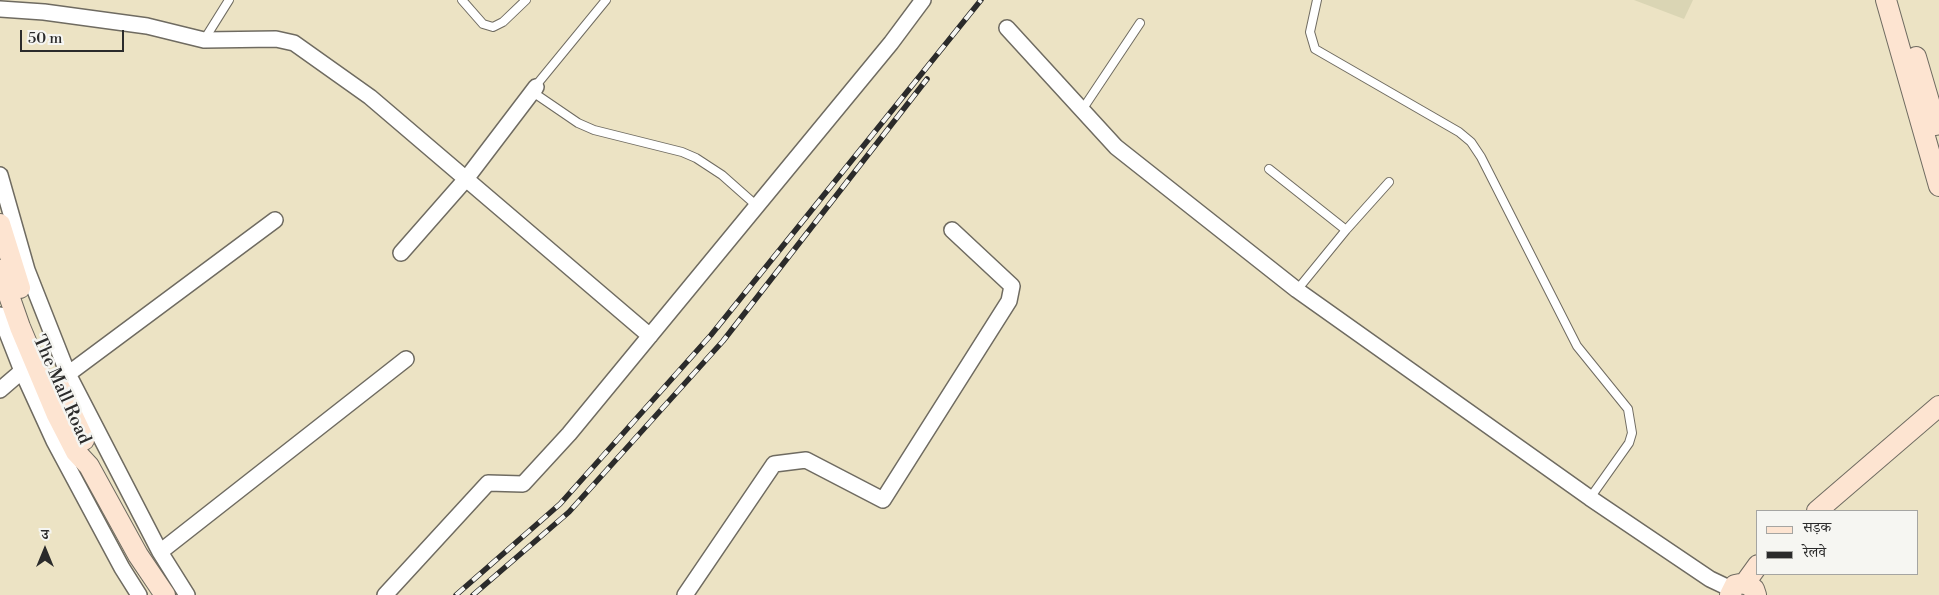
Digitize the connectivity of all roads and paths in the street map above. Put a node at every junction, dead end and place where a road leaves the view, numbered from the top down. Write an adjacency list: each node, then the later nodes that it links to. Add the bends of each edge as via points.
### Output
1 (229, 0): 12 (lane)
2 (462, 0): 3 (lane, via 483,24 493,27)
3 (526, 0)
4 (606, 0): 13 (lane)
5 (923, 0): 21 (street)
6 (1317, 0): 38 (lane, via 1310,32 1315,49 1471,142 1577,346 1628,409 1632,433 1629,443)
7 (1886, 0): 20 (street)
8 (1899, 0): 15 (street)
9 (0, 9): 12 (street, via 147,26)
10 (1140, 23): 14 (lane)
11 (1007, 28): 14 (street)
12 (204, 40): 18 (street, via 276,38 294,43 370,98)
13 (536, 87): 18 (street); 21 (lane, via 542,100 594,130 696,158 722,175)
14 (1082, 110): 28 (street, via 1116,147)
15 (1939, 137)
16 (1270, 168): 25 (lane)
17 (0, 175): 34 (street, via 27,270)
18 (466, 179): 26 (street); 30 (street)
19 (1389, 182): 25 (lane)
20 (1939, 186)
21 (757, 206): 30 (street)
22 (275, 220): 34 (street)
23 (0, 224): 37 (street, The Mall Road, via 32,326 89,449)
24 (952, 230): 47 (street, via 1012,286 1009,301 883,500 806,460 774,464)
25 (1346, 230): 28 (lane)
26 (401, 253)
27 (0, 270): 37 (street, The Mall Road, via 57,415 76,452)
28 (1297, 290): 38 (street)
29 (0, 315): 31 (street)
30 (650, 336): 46 (street, via 523,484 488,483)
31 (4, 338): 33 (street)
32 (406, 359): 40 (street)
33 (22, 371): 35 (street); 43 (street, via 54,441)
34 (68, 374): 40 (street)
35 (0, 390)
36 (1939, 406): 39 (street)
37 (88, 466): 44 (street, via 138,555)
38 (1590, 498): 42 (street, via 1710,578)
39 (1818, 510)
40 (160, 552): 45 (street)
41 (1756, 568): 42 (street)
42 (1741, 591)
43 (139, 595)
44 (165, 595)
45 (187, 595)
46 (385, 595)
47 (685, 595)

